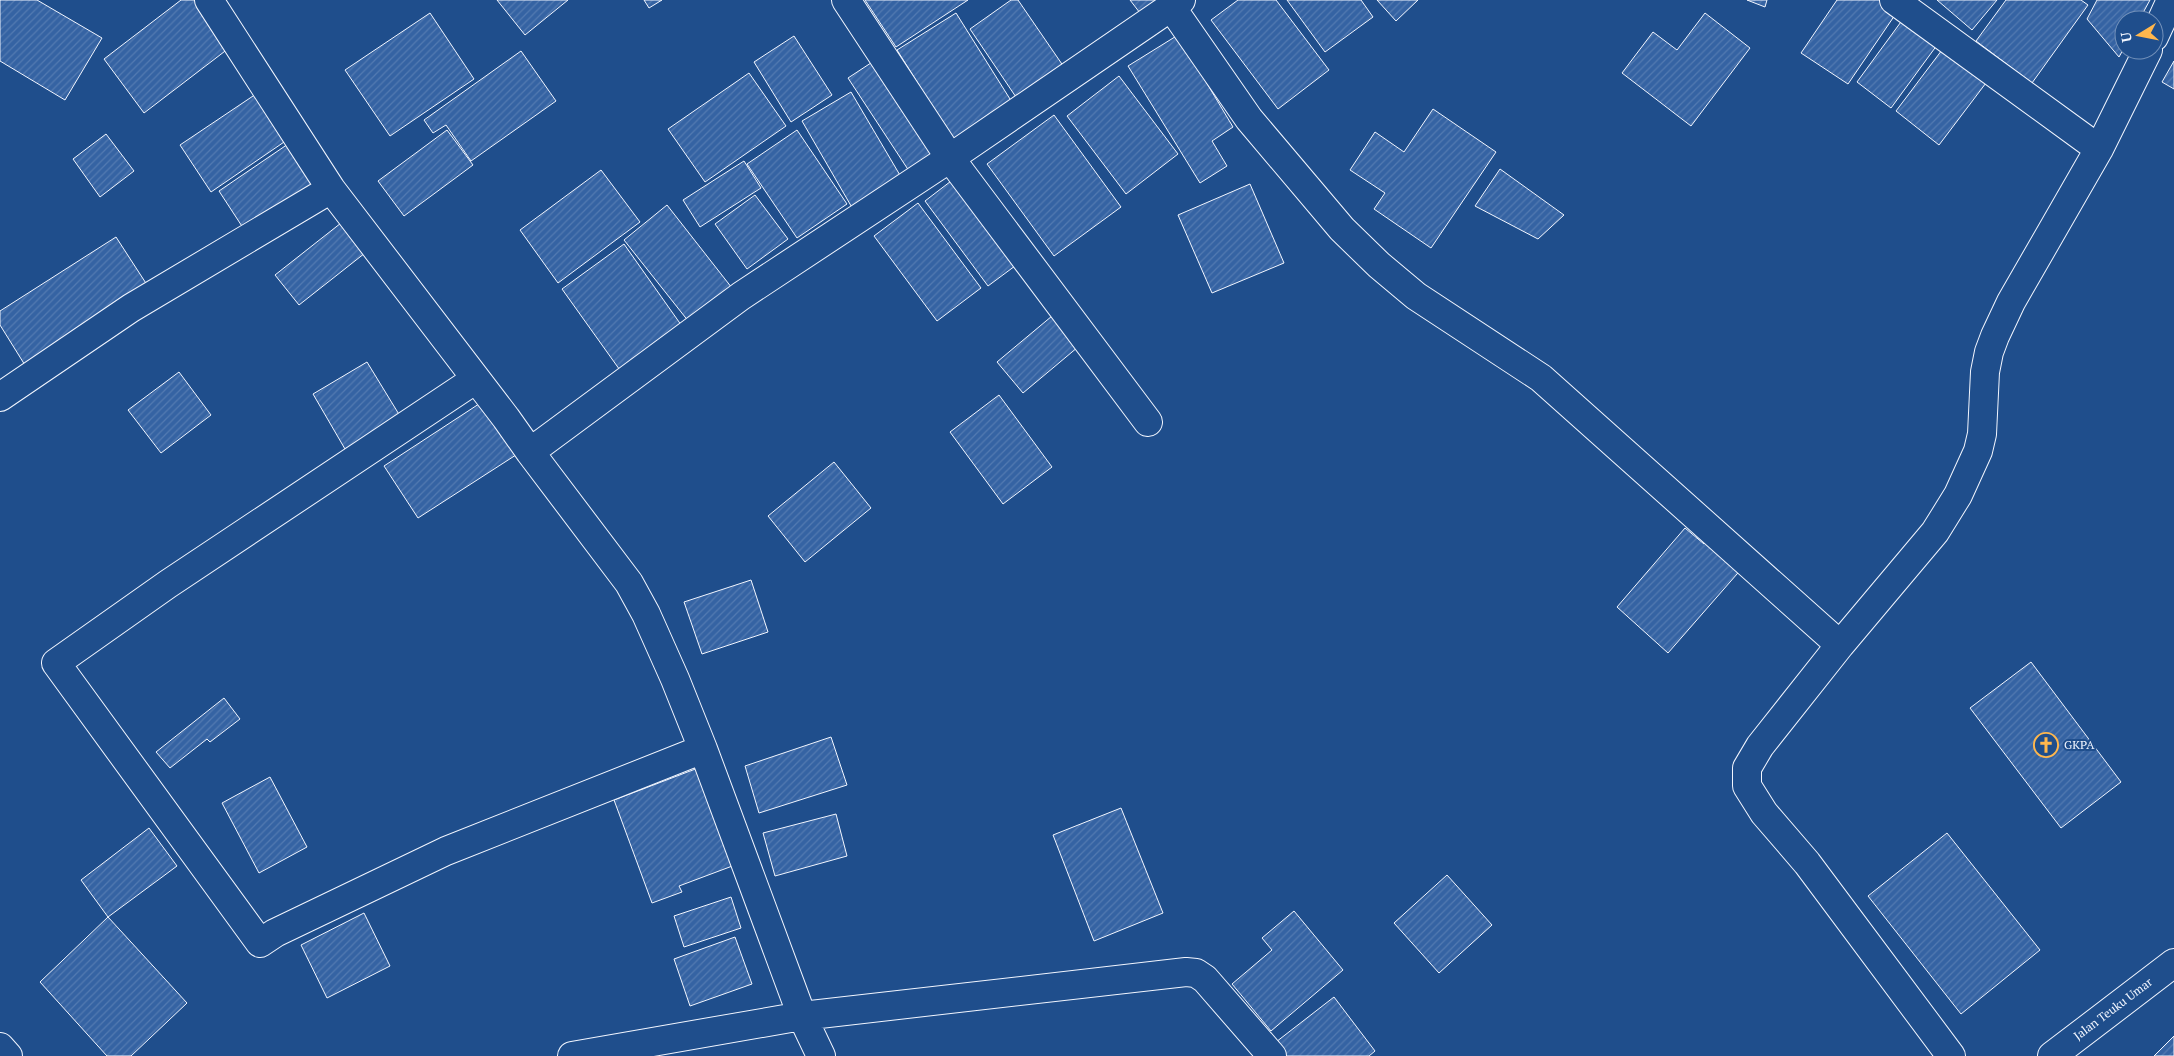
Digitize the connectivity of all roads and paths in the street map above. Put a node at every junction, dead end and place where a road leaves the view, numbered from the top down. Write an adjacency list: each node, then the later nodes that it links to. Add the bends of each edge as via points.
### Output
1 (209, 0): 10 (street)
2 (846, 0): 9 (street)
3 (1894, 0): 8 (street)
4 (1176, 4): 9 (street); 15 (street, via 1249,119 1342,228 1379,265 1416,296 1541,378)
5 (2171, 7): 6 (street)
6 (2164, 19)
7 (2143, 60): 8 (street)
8 (2099, 148): 15 (street, via 1995,336 1985,372 1982,434 1978,451 1958,495 1935,532)
9 (950, 158): 13 (street); 14 (street, via 740,296)
10 (331, 190): 11 (street); 12 (street, via 131,308)
11 (476, 379): 14 (street); 16 (street, via 168,584 56,664 260,943 446,851)
12 (0, 397)
13 (1148, 422)
14 (530, 452): 16 (street, via 629,583 675,679)
15 (1840, 646): 24 (street, via 1760,746 1747,768 1747,786 1764,813 1807,864)
16 (702, 749): 18 (street)
17 (2174, 963): 25 (street, Jalan Teuku Umar)
18 (802, 1016): 20 (street); 22 (street); 23 (street, via 1186,972 1196,973 1205,979)
19 (0, 1047): 21 (street)
20 (578, 1055)
21 (8, 1056)
22 (821, 1056)
23 (1272, 1056)
24 (1952, 1056)
25 (2052, 1056)

